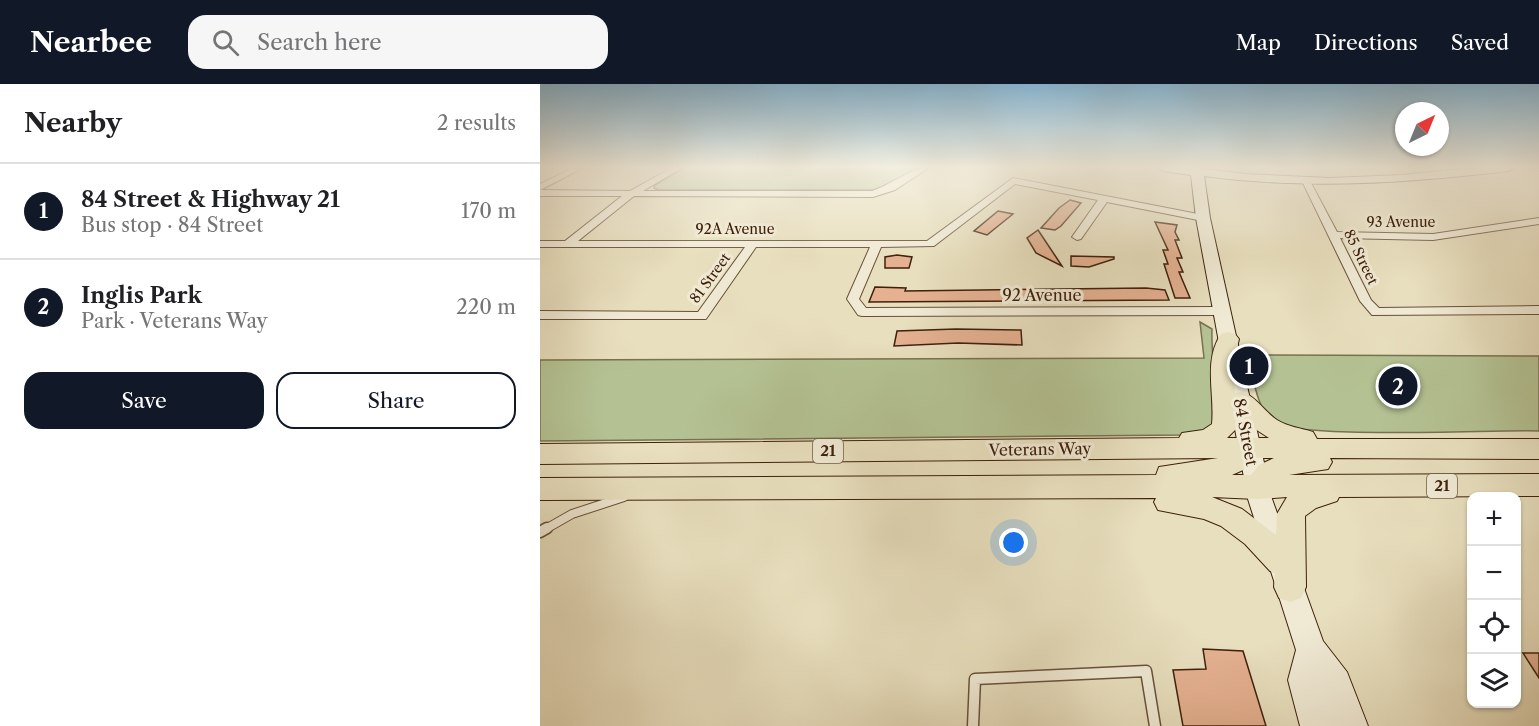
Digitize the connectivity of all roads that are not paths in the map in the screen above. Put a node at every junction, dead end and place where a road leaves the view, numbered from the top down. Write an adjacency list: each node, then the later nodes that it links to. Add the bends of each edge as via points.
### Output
1 (628, 197): 12 (street)
2 (992, 197): 14 (street, 92A Avenue, via 930,244)
3 (1094, 197): 6 (street, 92A Avenue)
4 (1200, 197): 7 (street, 84 Street)
5 (1314, 197): 9 (street, 85 Street)
6 (1104, 199): 7 (street); 10 (street)
7 (1203, 218): 16 (street, 84 Street)
8 (1539, 221): 9 (street, 93 Avenue, via 1433,237)
9 (1334, 235): 15 (street, 85 Street, via 1366,301 1376,312)
10 (1077, 237)
11 (540, 244): 12 (street, 92A Avenue)
12 (568, 244): 13 (street, 92A Avenue)
13 (753, 244): 14 (street, 92A Avenue); 17 (street, 81 Street, via 702,316)
14 (877, 244): 16 (street, 92 Avenue, via 853,299 862,312)
15 (1539, 310)
16 (1222, 312): 18 (street, 84 Street)
17 (540, 315)
18 (1228, 339): 19 (street, 84 Street); 20 (main road, via 1221,369 1225,416 1220,432 1208,439 1146,440)
19 (1240, 400): 21 (street, 84 Street); 23 (main road, via 1275,432)
20 (1116, 448): 21 (main road, Veterans Way / 21); 24 (main road, Veterans Way / 21)
21 (1249, 448): 23 (main road, Veterans Way / 21); 28 (main road, via 1230,467); 29 (street, 84 Street)
22 (1539, 449): 23 (main road, Veterans Way / 21)
23 (1371, 450): 29 (main road, via 1346,459 1274,468)
24 (540, 454)
25 (1539, 485): 26 (main road, 21)
26 (1345, 486): 29 (main road, 21); 33 (main road, via 1293,508)
27 (1040, 488): 28 (main road, 21); 31 (main road, 21); 33 (main road, via 1212,508 1242,522)
28 (1084, 488): 29 (main road, 21)
29 (1257, 488): 33 (street, 84 Street)
30 (540, 489): 31 (main road, 21)
31 (661, 489): 32 (lane, via 588,507)
32 (540, 532)
33 (1285, 574): 34 (street, 84 Street)
34 (1311, 650): 37 (street, via 1304,680); 38 (street, 84 Street, via 1336,683)
35 (973, 726): 36 (lane, via 975,679 1146,672)
36 (1155, 726)
37 (1317, 726)
38 (1351, 726)

